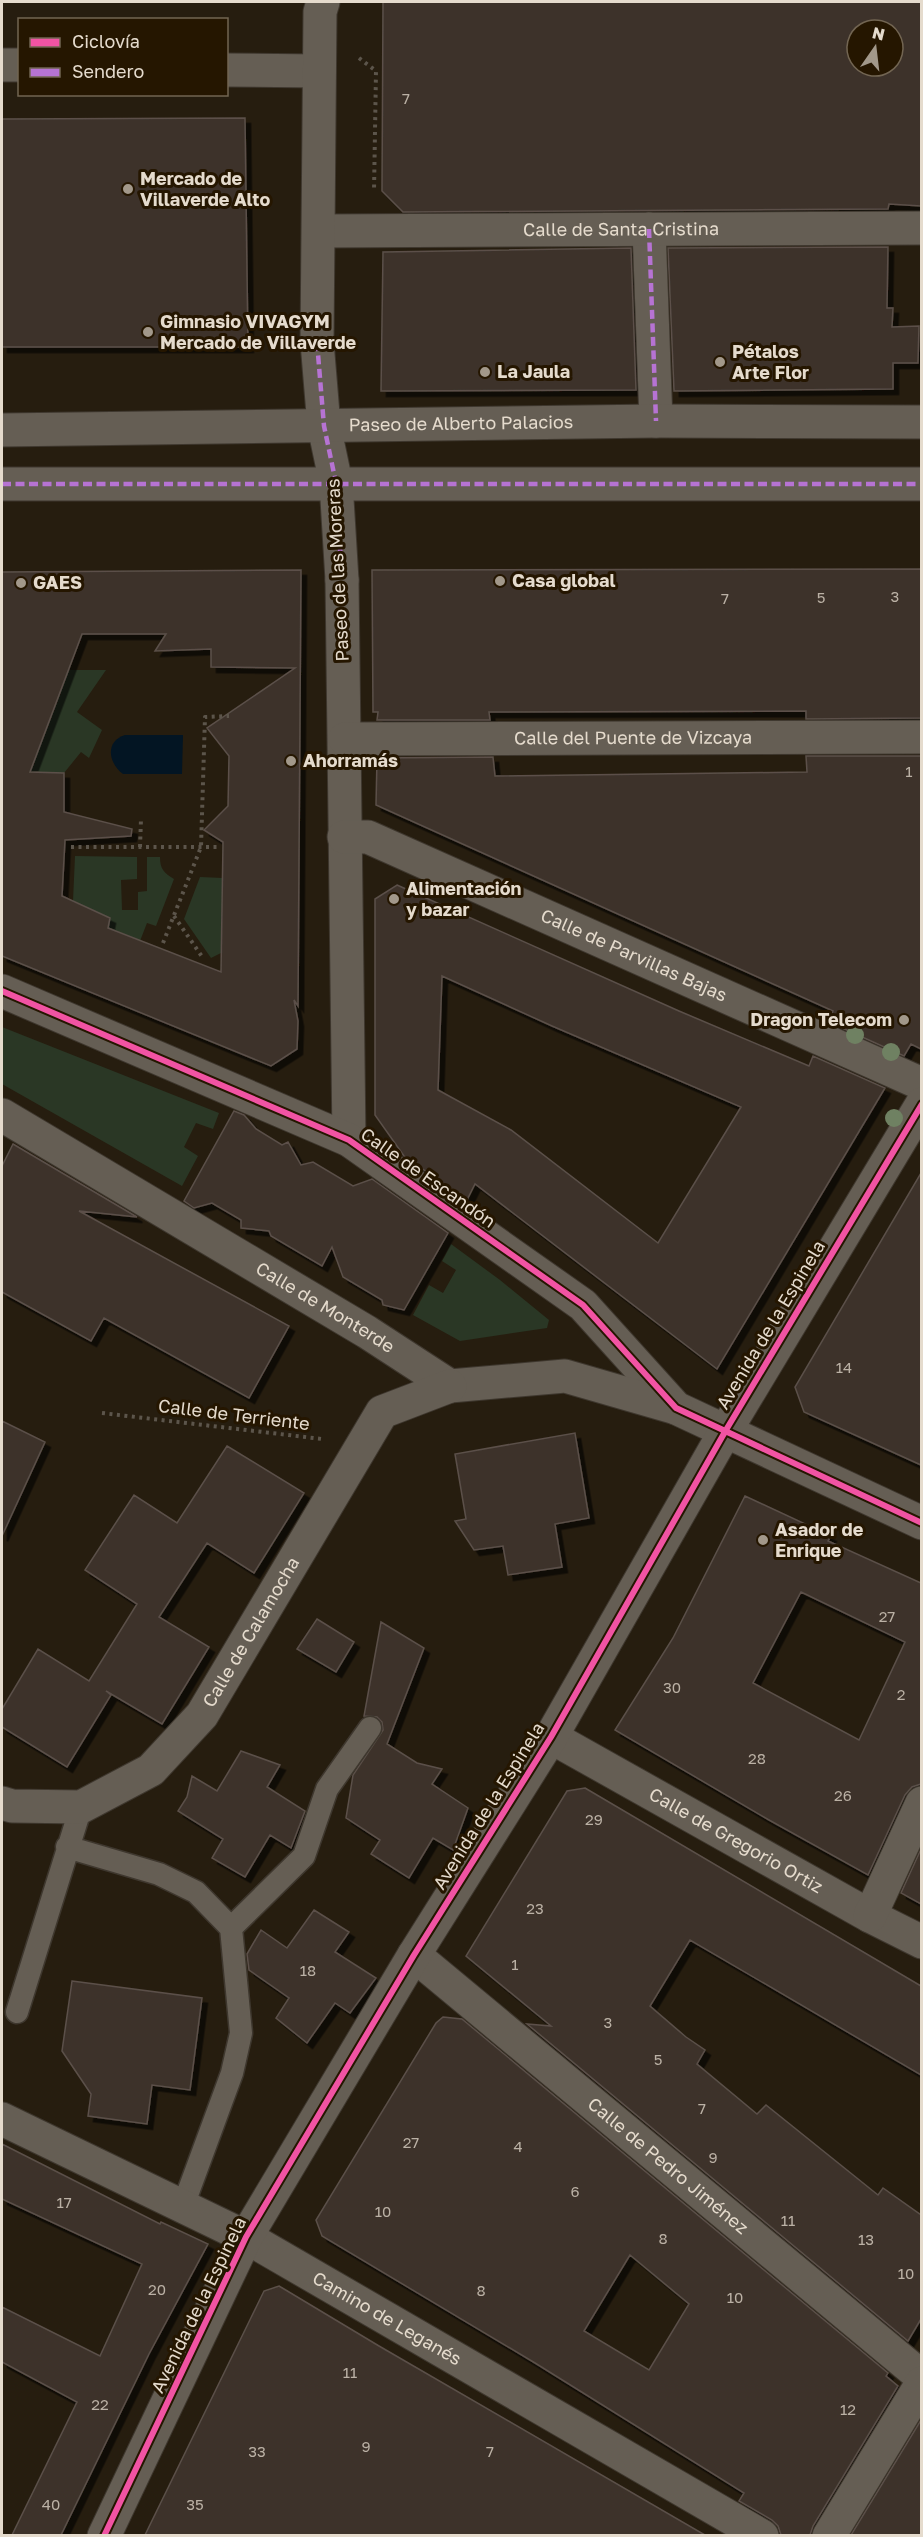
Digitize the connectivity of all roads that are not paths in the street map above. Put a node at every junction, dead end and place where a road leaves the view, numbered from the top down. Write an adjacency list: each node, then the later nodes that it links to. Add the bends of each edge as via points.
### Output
1 (323, 2): 5 (street, Paseo de las Moreras)
2 (2, 65): 3 (street)
3 (18, 65)
4 (228, 70): 5 (street)
5 (320, 71): 8 (street, Paseo de las Moreras)
6 (921, 228): 7 (street, Calle de Santa Cristina)
7 (649, 229): 8 (street, Calle de Santa Cristina); 9 (street)
8 (319, 231): 11 (street, Paseo de las Moreras, via 317,342)
9 (656, 421): 10 (street, Paseo de Alberto Palacios); 11 (street, Paseo de Alberto Palacios)
10 (921, 422)
11 (324, 426): 12 (street, Paseo de Alberto Palacios); 13 (street, Paseo de las Moreras)
12 (2, 430)
13 (336, 483): 14 (street); 15 (street); 17 (street, Paseo de las Moreras)
14 (2, 484)
15 (921, 484)
16 (921, 737): 17 (street, Calle del Puente de Vizcaya)
17 (345, 739): 18 (street, Paseo de las Moreras)
18 (344, 837): 20 (street, Calle de Parvillas Bajas, via 368,837); 23 (street, Paseo de las Moreras)
19 (2, 991): 23 (street, Calle de Escandón)
20 (921, 1084)
21 (921, 1104): 26 (street, Avenida de la Espinela)
22 (2, 1115): 24 (street, Calle de Monterde, via 367,1332)
23 (349, 1140): 25 (street, Calle de Escandón, via 584,1305)
24 (450, 1386): 25 (street, via 565,1376); 32 (street, Calle de Calamocha, via 382,1412 202,1715 151,1770)
25 (676, 1408): 26 (street, Calle de Escandón)
26 (726, 1430): 27 (street, Calle de Escandón); 29 (street, Avenida de la Espinela)
27 (921, 1523)
28 (370, 1728): 35 (lane, via 327,1789 304,1856)
29 (551, 1737): 34 (street, Calle de Gregorio Ortiz); 37 (street, Avenida de la Espinela)
30 (2, 1803): 32 (street, Calle de Calamocha)
31 (921, 1803): 34 (street)
32 (81, 1807): 33 (lane)
33 (67, 1847): 35 (lane, via 159,1874 196,1892); 38 (lane)
34 (870, 1916): 36 (street, Calle de Gregorio Ortiz)
35 (231, 1928): 40 (lane, via 241,2033 232,2073)
36 (921, 1942)
37 (414, 1955): 41 (street, Avenida de la Espinela); 42 (street, Calle de Pedro Jiménez)
38 (17, 2012)
39 (2, 2119): 40 (street, Camino de Leganés)
40 (183, 2206): 41 (street, Camino de Leganés)
41 (246, 2238): 44 (street, Avenida de la Espinela); 45 (street, Camino de Leganés)
42 (921, 2377)
43 (921, 2383): 46 (street)
44 (104, 2535)
45 (762, 2535)
46 (829, 2535)

